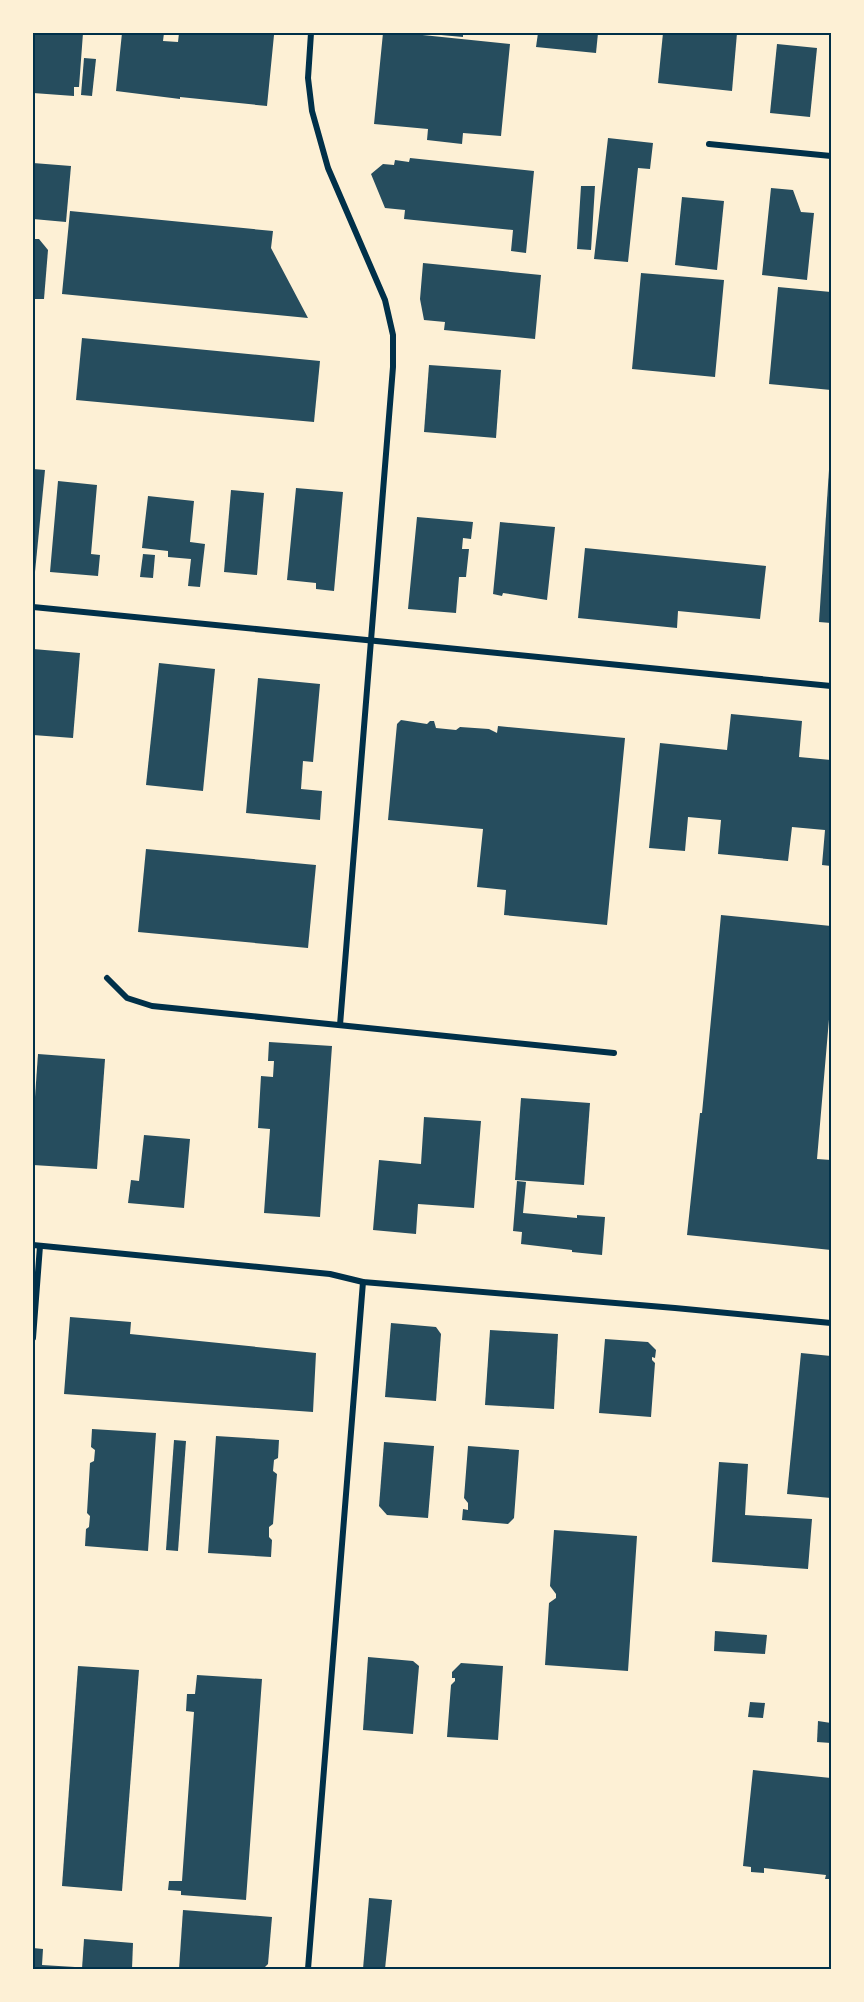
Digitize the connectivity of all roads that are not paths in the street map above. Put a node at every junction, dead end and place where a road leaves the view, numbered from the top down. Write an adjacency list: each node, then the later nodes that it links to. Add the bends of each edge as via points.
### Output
1 (311, 33): 5 (street, via 308,78 312,111 328,168 382,294 393,335)
2 (709, 144): 3 (street)
3 (831, 156)
4 (33, 607): 5 (street)
5 (370, 641): 6 (street); 8 (street)
6 (831, 686)
7 (107, 978): 8 (street, via 127,998 152,1006)
8 (340, 1025): 9 (street)
9 (614, 1053)
10 (36, 1245): 11 (street, via 330,1274); 13 (street)
11 (363, 1282): 12 (street); 14 (street)
12 (831, 1323)
13 (33, 1338)
14 (308, 1969)

